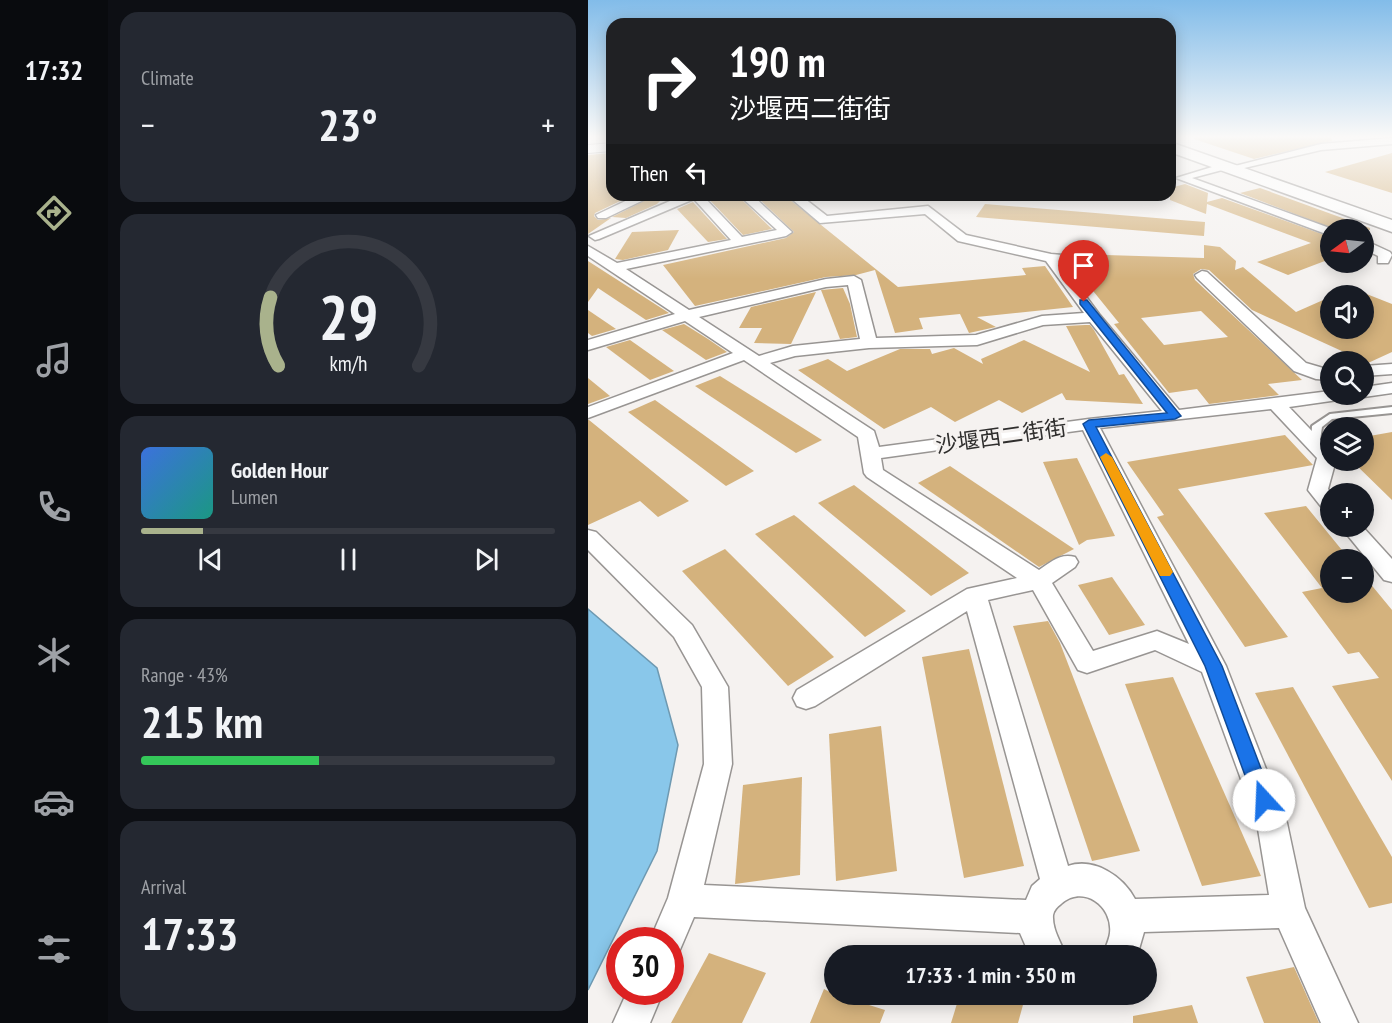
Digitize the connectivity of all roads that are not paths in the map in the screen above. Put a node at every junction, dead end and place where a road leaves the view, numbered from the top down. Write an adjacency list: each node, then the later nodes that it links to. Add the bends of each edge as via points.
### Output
1 (1197, 184): 12 (street)
2 (1270, 184): 11 (main road)
3 (1292, 184): 10 (main road)
4 (634, 201): 9 (street)
5 (682, 201): 13 (street)
6 (701, 201): 14 (street)
7 (752, 201): 14 (street, via 786,232)
8 (801, 201): 17 (street, via 825,220 928,210 962,238)
9 (602, 215)
10 (1392, 218)
11 (1392, 226)
12 (1320, 227)
13 (590, 242): 19 (street)
14 (740, 242): 19 (street)
15 (1374, 249): 18 (street, via 1385,255)
16 (1094, 256): 17 (street, via 1074,260)
17 (1051, 258): 22 (street)
18 (1383, 260)
19 (617, 267): 21 (street)
20 (1202, 275): 28 (street, via 1300,367)
21 (688, 315): 23 (street, via 854,280); 24 (street); 25 (street)
22 (1094, 317): 23 (street, via 1041,321 978,340); 35 (street)
23 (869, 343): 25 (street)
24 (588, 345)
25 (751, 358): 34 (street); 38 (street, via 867,435)
26 (1392, 369): 27 (street)
27 (1374, 370)
28 (1320, 374)
29 (1392, 388): 30 (street)
30 (1374, 391)
31 (1320, 398): 32 (street, 沙堰西二街街)
32 (1276, 404): 35 (street, 沙堰西二街街); 37 (street)
33 (1392, 410): 37 (lane, via 1330,417 1317,426)
34 (588, 413)
35 (1175, 416): 36 (street, 沙堰西二街街)
36 (1089, 424): 38 (street, 沙堰西二街街); 46 (street)
37 (1316, 445): 39 (street, via 1327,457)
38 (871, 454): 44 (street, via 874,472)
39 (1320, 492)
40 (588, 537): 49 (street, via 683,631 715,687 718,764)
41 (1360, 537): 43 (street)
42 (1067, 562): 44 (street)
43 (1392, 574)
44 (1039, 581): 45 (street); 46 (street, via 1087,663 1157,640)
45 (975, 595): 47 (street); 48 (street)
46 (1214, 666): 50 (street, via 1272,823)
47 (806, 698)
48 (1057, 884): 51 (street, via 1070,879 1098,883 1110,891); 52 (street, via 1039,903)
49 (684, 900): 52 (street); 53 (street)
50 (1288, 911): 51 (street); 58 (street)
51 (1126, 916): 55 (street)
52 (1036, 917): 54 (street)
53 (673, 927)
54 (1042, 945)
55 (1125, 945)
56 (639, 1005): 57 (street)
57 (631, 1023)
58 (1340, 1023)

